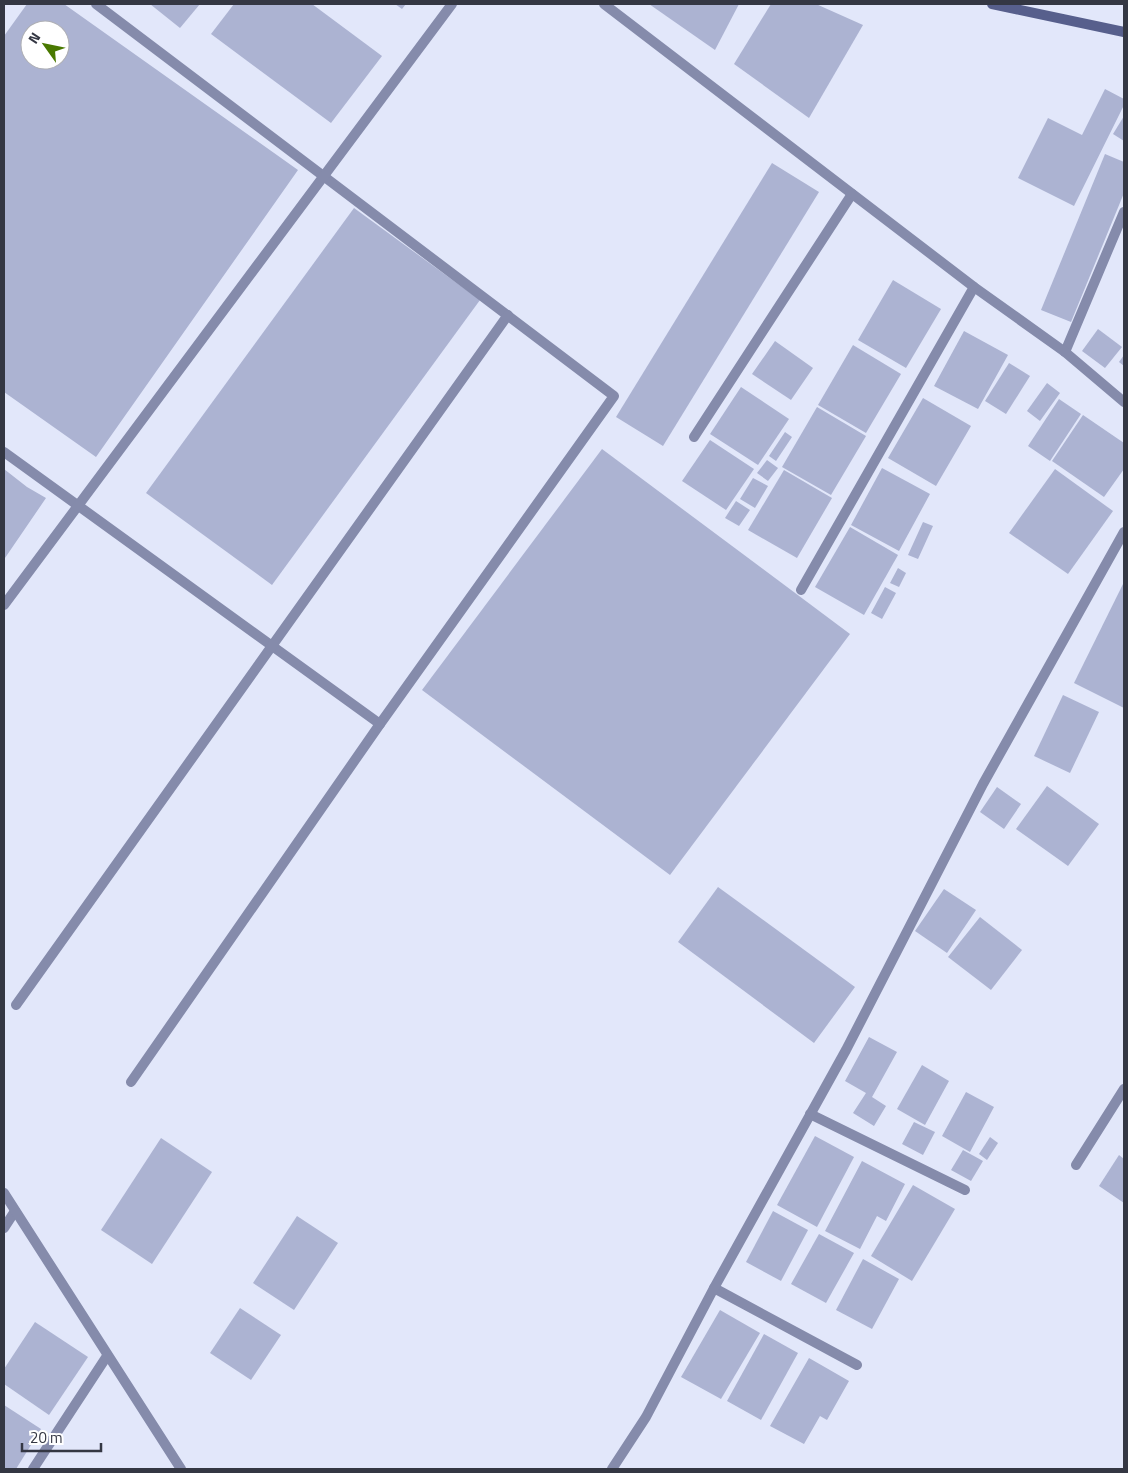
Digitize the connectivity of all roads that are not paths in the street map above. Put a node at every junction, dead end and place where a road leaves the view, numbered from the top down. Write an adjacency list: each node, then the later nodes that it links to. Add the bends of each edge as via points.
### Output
1 (96, 4): 6 (street)
2 (452, 4): 6 (street)
3 (604, 4): 7 (street)
4 (992, 4): 5 (street)
5 (1124, 32)
6 (324, 177): 10 (street); 15 (street)
7 (852, 194): 9 (street); 13 (street)
8 (1124, 212): 11 (street)
9 (974, 287): 11 (street); 17 (street)
10 (508, 315): 19 (street); 20 (street, via 614,396)
11 (1065, 352): 12 (street)
12 (1124, 402)
13 (694, 437)
14 (4, 452): 15 (street)
15 (78, 506): 18 (street); 19 (street)
16 (1124, 532): 24 (street, via 983,784)
17 (801, 590)
18 (4, 605)
19 (272, 646): 20 (street); 21 (street)
20 (380, 724): 22 (street)
21 (16, 1005)
22 (131, 1082)
23 (1124, 1089): 25 (street)
24 (810, 1114): 26 (street); 30 (street)
25 (1076, 1165)
26 (965, 1190)
27 (4, 1193): 28 (street)
28 (16, 1211): 29 (street); 31 (street)
29 (4, 1228)
30 (714, 1288): 32 (street); 35 (street, via 646,1417)
31 (107, 1356): 33 (street); 34 (street)
32 (857, 1365)
33 (33, 1469)
34 (181, 1469)
35 (612, 1469)

